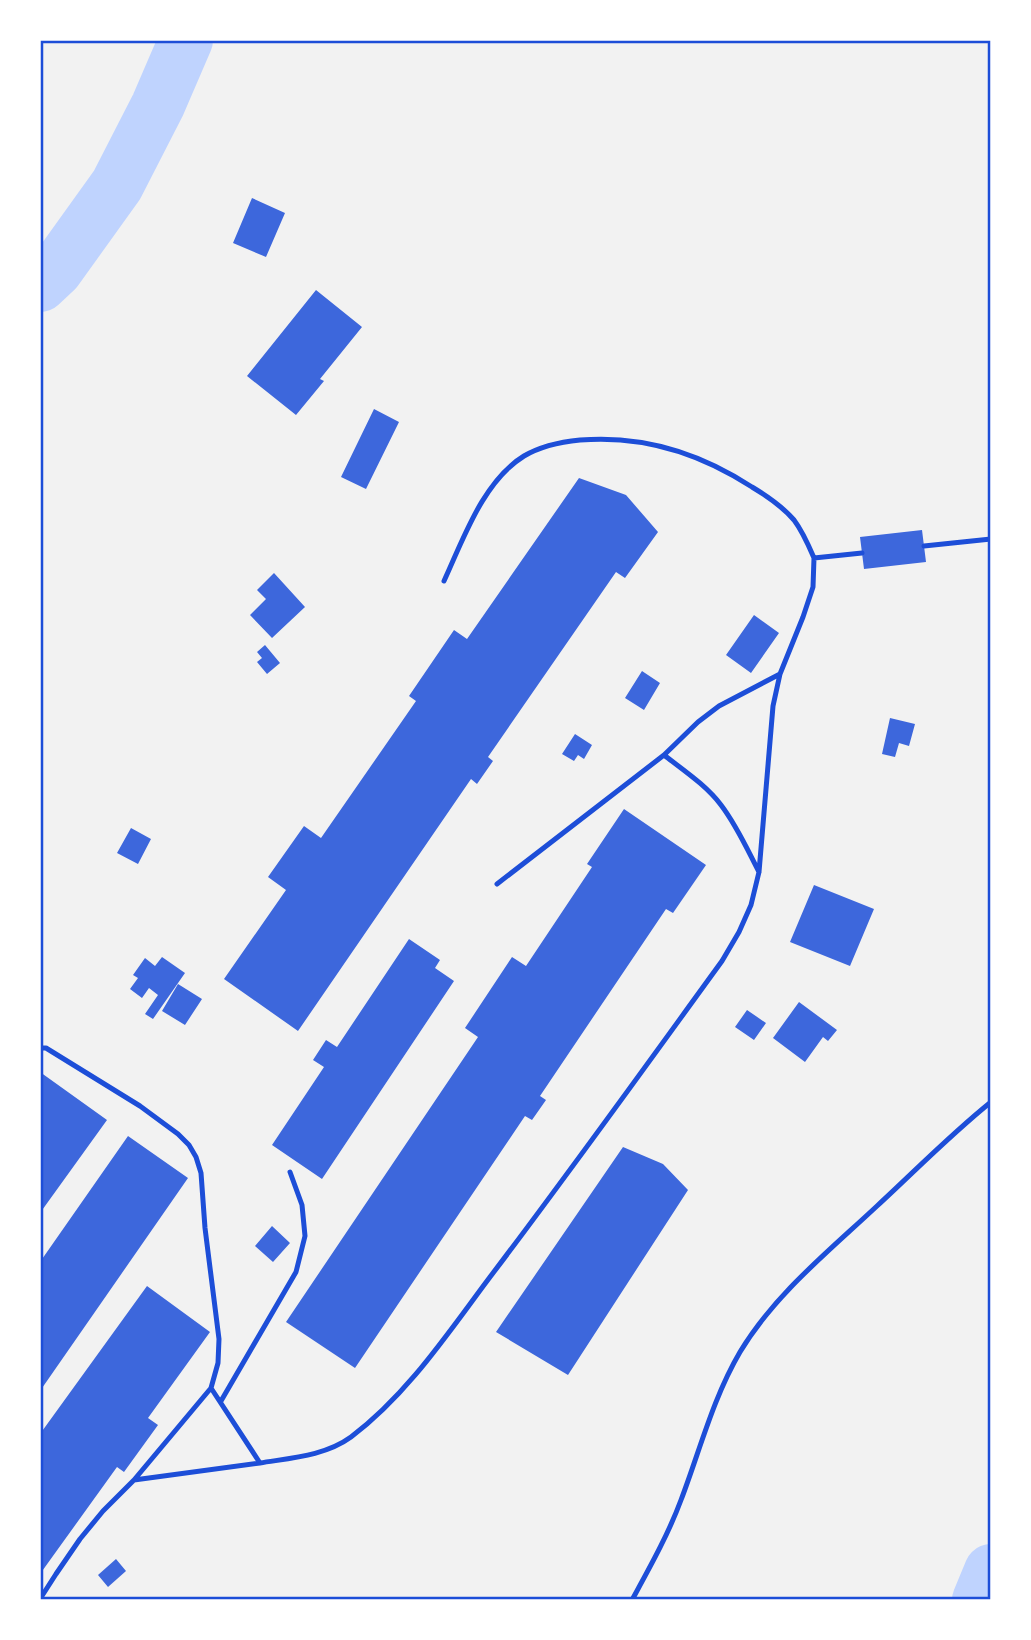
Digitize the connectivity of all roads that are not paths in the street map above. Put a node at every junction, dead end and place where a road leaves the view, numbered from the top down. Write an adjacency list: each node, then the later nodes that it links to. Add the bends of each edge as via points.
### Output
1 (991, 539): 2 (lane)
2 (924, 546)
3 (862, 553): 4 (lane)
4 (814, 558): 5 (lane, via 807,538 792,519 772,499 739,478 671,448 602,438 542,447 514,464 482,501); 6 (lane, via 813,587)
5 (444, 581)
6 (780, 674): 7 (lane, via 719,706); 8 (lane, via 773,706)
7 (664, 755): 8 (lane, via 720,803); 9 (lane)
8 (759, 872): 15 (lane, via 751,905 722,961 429,1357 349,1438 323,1451)
9 (497, 884)
10 (40, 1048): 13 (lane, via 140,1106 178,1134 196,1157 219,1339)
11 (991, 1102): 18 (lane, via 807,1272 755,1331 714,1405 669,1529)
12 (290, 1172): 14 (lane, via 302,1205 305,1236 296,1272)
13 (211, 1388): 14 (lane); 16 (lane)
14 (221, 1401): 15 (lane)
15 (260, 1463): 16 (lane)
16 (134, 1480): 17 (lane, via 80,1539)
17 (40, 1600)
18 (632, 1600)

